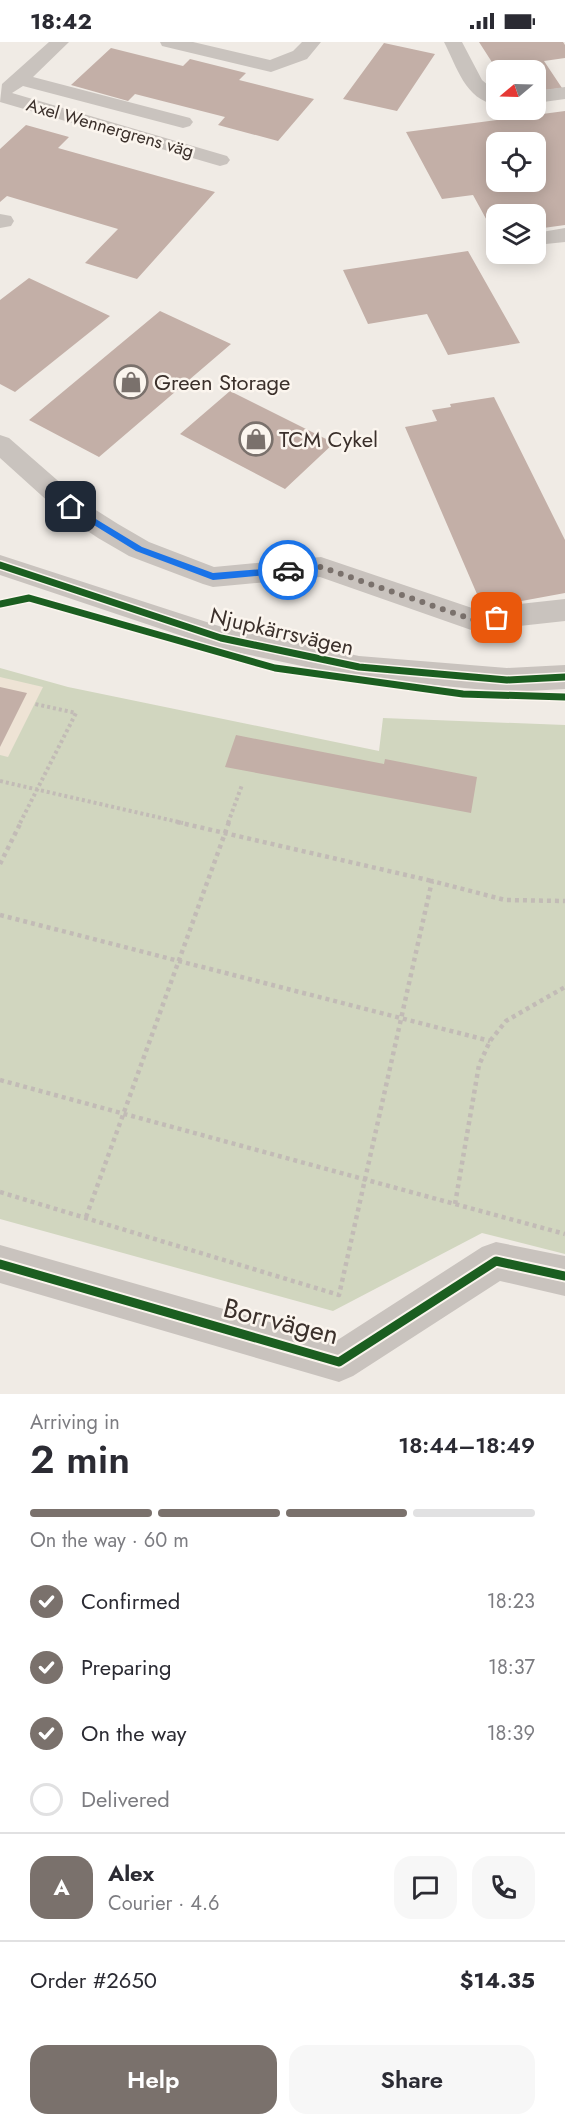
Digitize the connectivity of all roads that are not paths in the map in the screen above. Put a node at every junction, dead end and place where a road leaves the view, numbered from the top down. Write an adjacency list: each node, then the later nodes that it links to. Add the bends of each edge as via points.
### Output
1 (60, 42): 5 (street)
2 (169, 42): 3 (street, via 271,66 300,54)
3 (312, 42)
4 (453, 42): 8 (street)
5 (20, 79): 7 (street); 10 (street)
6 (565, 93): 9 (street)
7 (0, 96): 11 (street, Axel Wennergrens väg)
8 (486, 96)
9 (546, 96)
10 (183, 123)
11 (220, 159)
12 (565, 235): 13 (street)
13 (546, 238)
14 (0, 444): 16 (street, via 71,507 108,531 139,549 213,577 321,567 474,620)
15 (0, 566): 17 (street, Njupkärrsvägen, via 221,638 358,667 507,680)
16 (565, 610)
17 (565, 677)
18 (0, 1264): 19 (street, Borrvägen, via 339,1362 496,1261)
19 (565, 1276)

